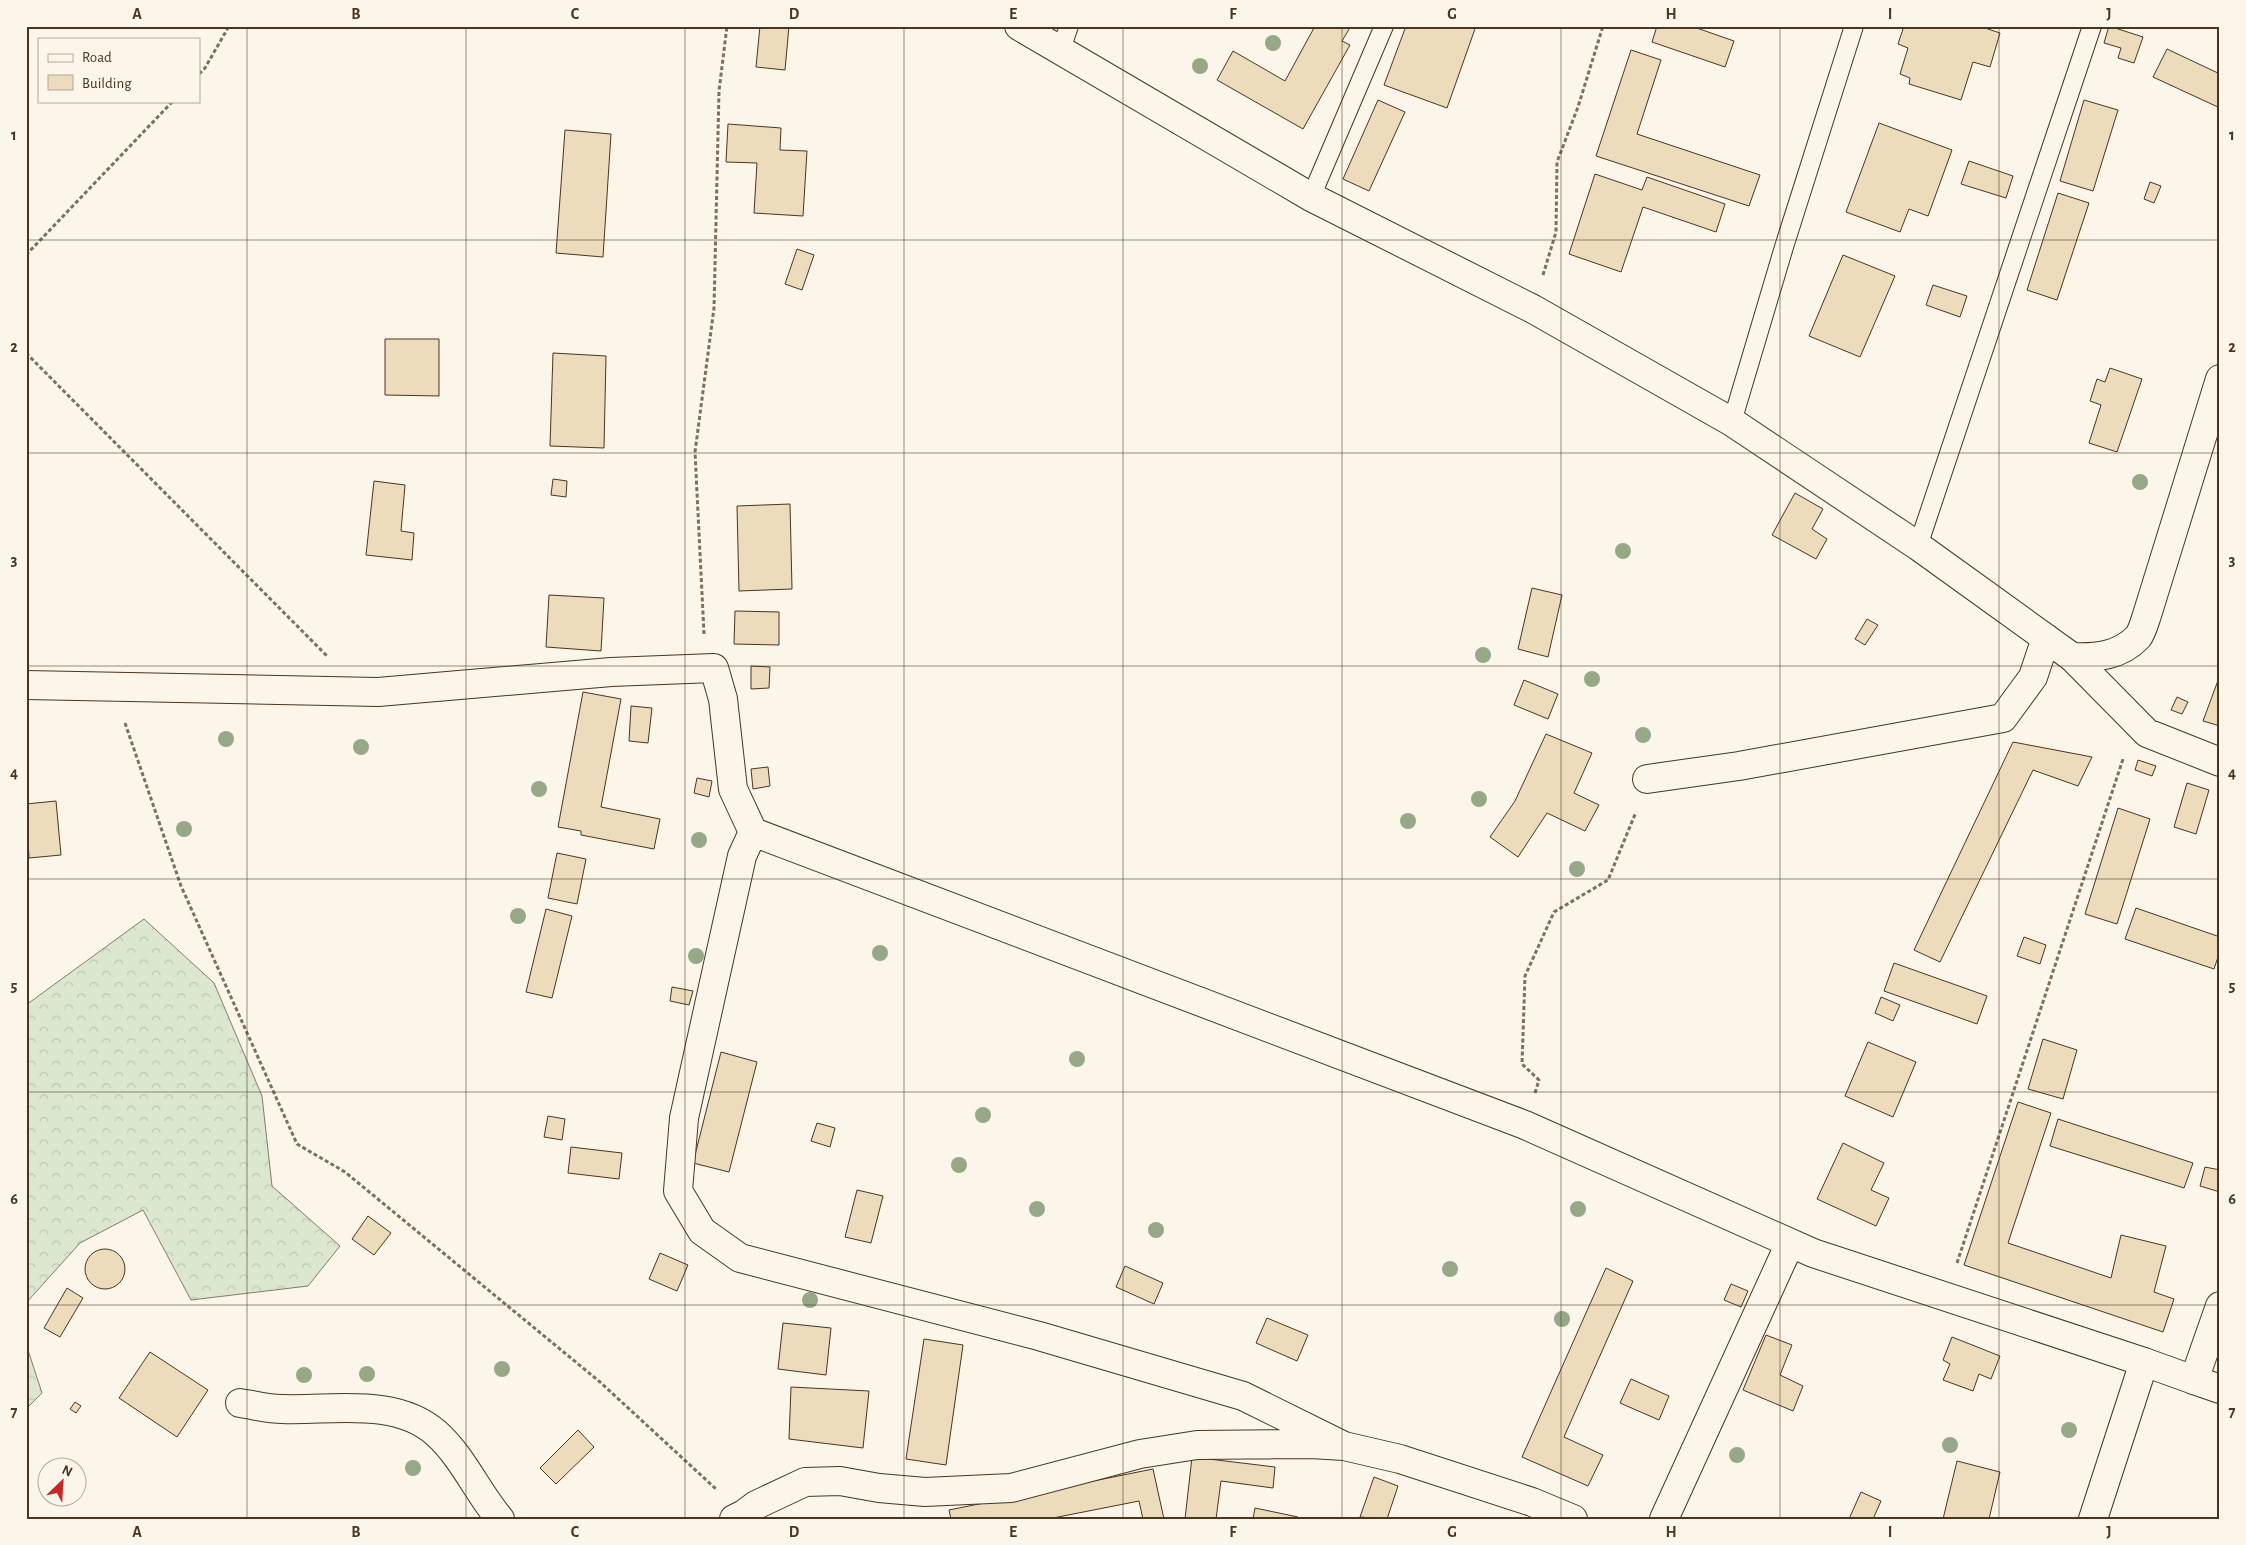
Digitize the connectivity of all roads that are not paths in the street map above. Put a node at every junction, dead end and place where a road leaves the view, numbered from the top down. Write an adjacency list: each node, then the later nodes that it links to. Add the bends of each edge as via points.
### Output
1 (1019, 26): 6 (street)
2 (1069, 26): 6 (lane)
3 (1384, 26): 7 (lane)
4 (1854, 26): 9 (lane)
5 (2092, 26): 10 (lane)
6 (1060, 52): 7 (street)
7 (1311, 197): 9 (street, via 1533,309)
8 (2220, 379): 12 (street, via 2139,636 2117,652 2098,658)
9 (1732, 422): 10 (street)
10 (1918, 546): 11 (street)
11 (2046, 638): 12 (street); 15 (street, via 2033,677 2003,718 1739,766)
12 (2072, 657): 14 (street, via 2146,733)
13 (26, 685): 16 (street, via 378,692 611,672 714,668 723,699 733,789)
14 (2220, 762)
15 (1647, 779)
16 (752, 832): 17 (street, via 1525,1124); 23 (street, via 742,856 684,1118 678,1191 702,1231 740,1258 1039,1336 1243,1396)
17 (1790, 1243): 19 (street); 27 (street)
18 (2220, 1306): 20 (street)
19 (2144, 1362): 20 (street); 28 (street)
20 (2194, 1380): 21 (street)
21 (2220, 1389)
22 (240, 1403): 25 (street, via 280,1410 376,1410 408,1415 436,1433 466,1467 487,1504)
23 (1344, 1446): 24 (street, via 1197,1444 1140,1454 1011,1488 925,1492 840,1481 805,1482 756,1505); 26 (street, via 1409,1462 1532,1502)
24 (739, 1517)
25 (500, 1519)
26 (1573, 1519)
27 (1664, 1519)
28 (2093, 1519)

